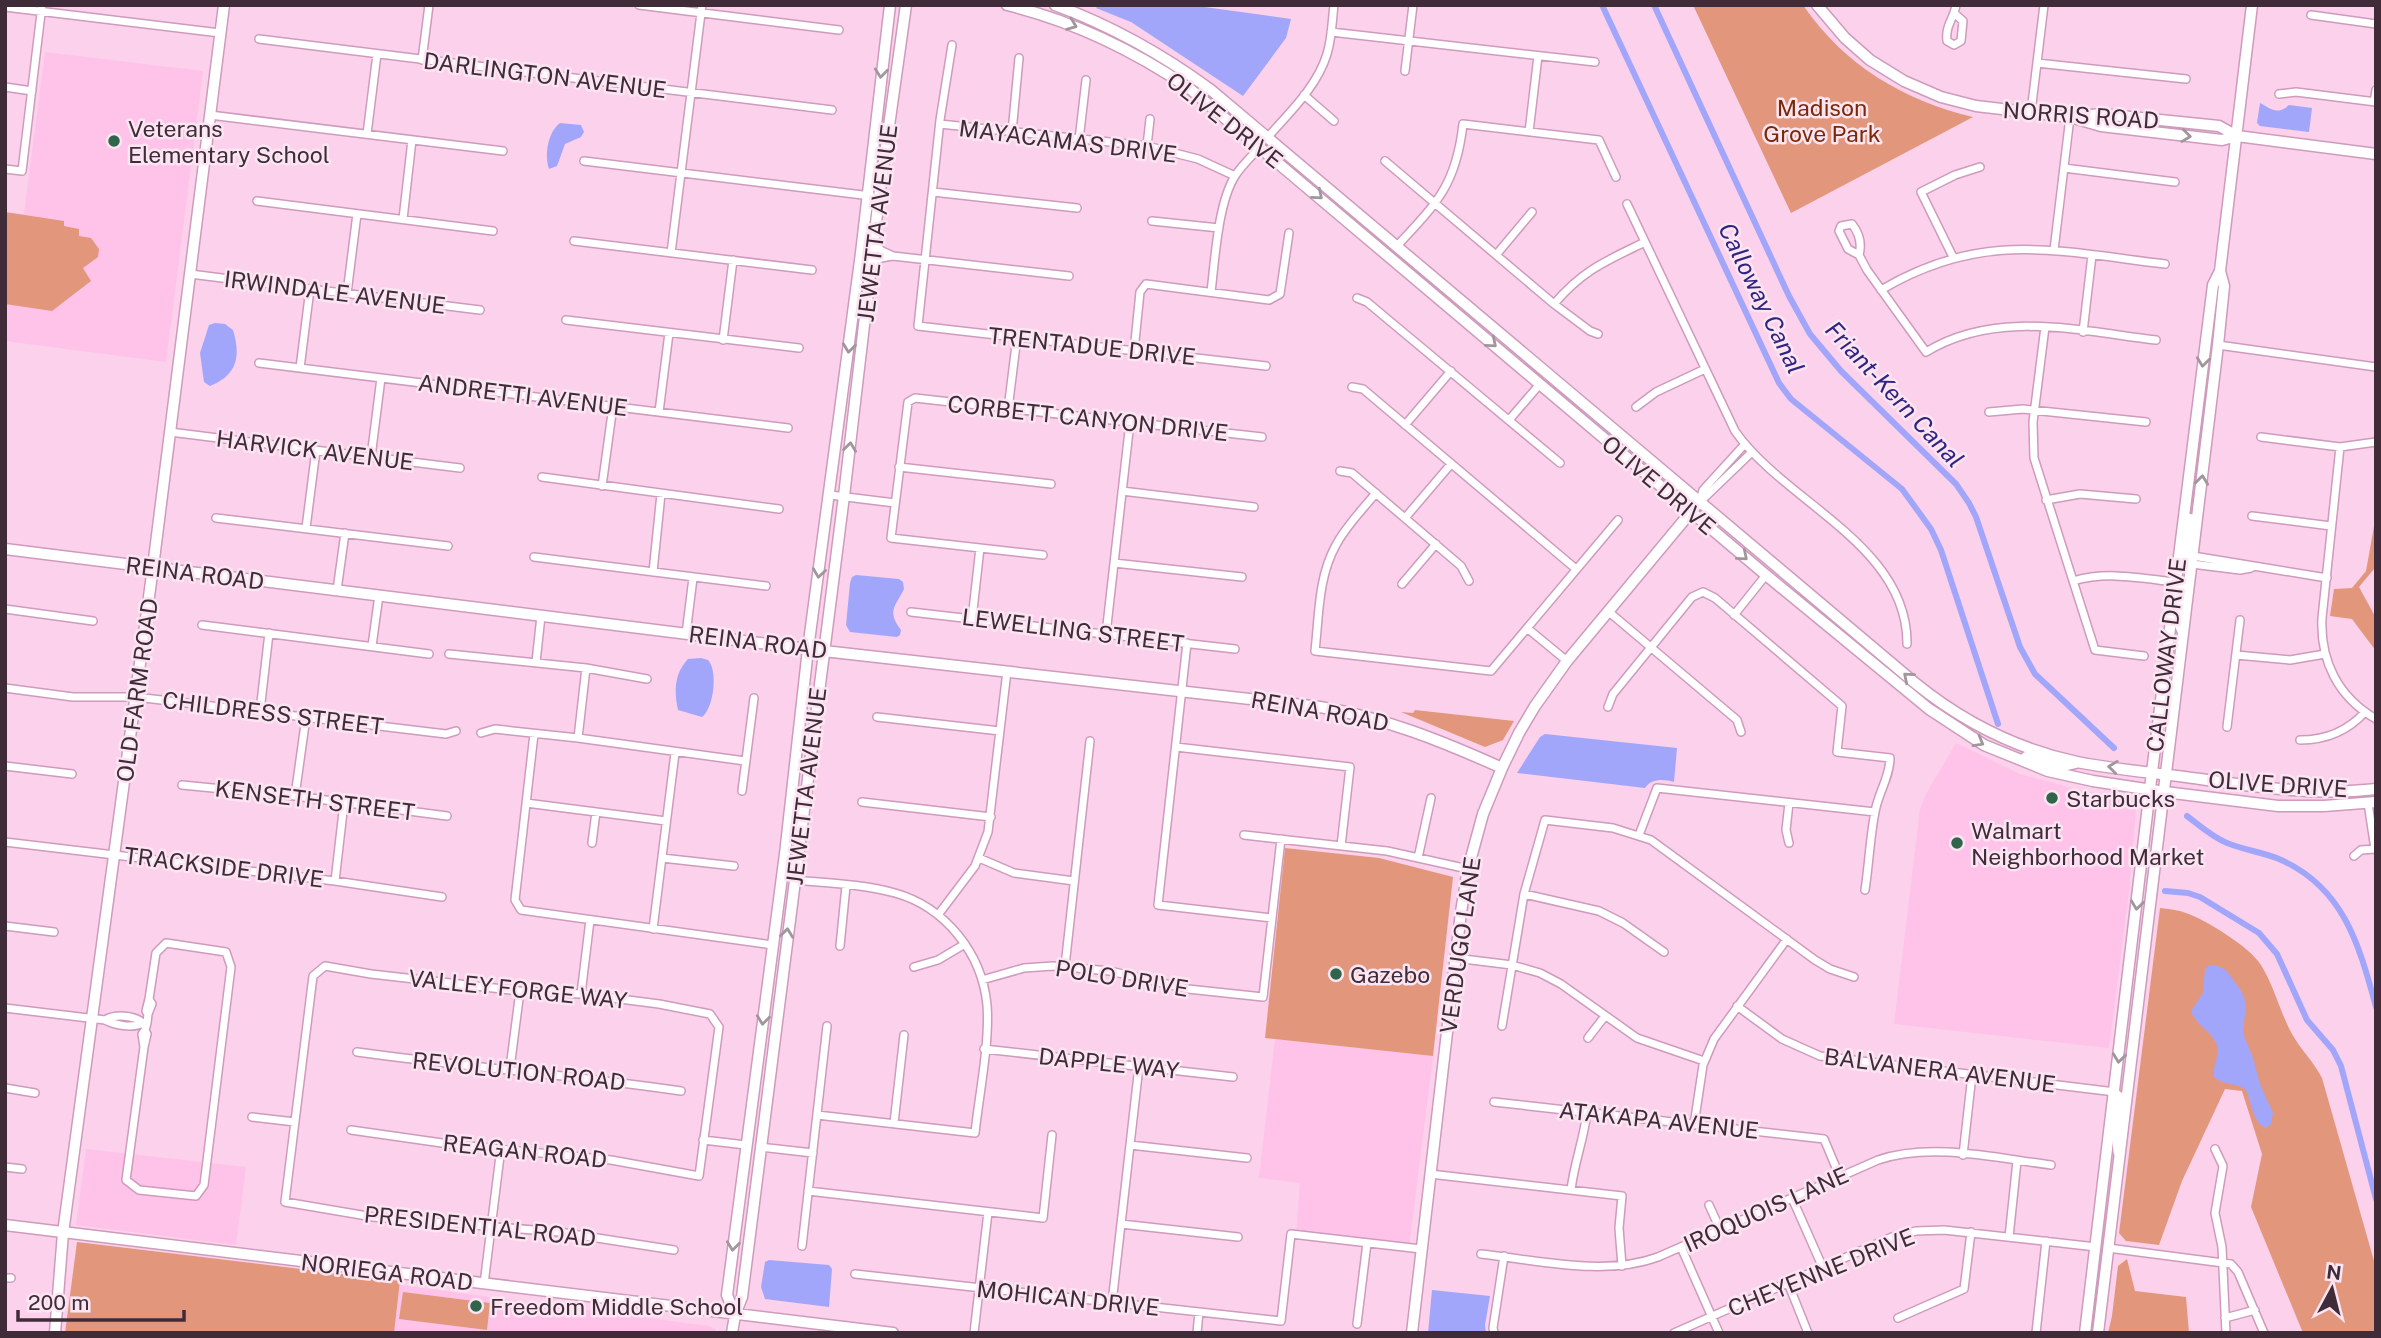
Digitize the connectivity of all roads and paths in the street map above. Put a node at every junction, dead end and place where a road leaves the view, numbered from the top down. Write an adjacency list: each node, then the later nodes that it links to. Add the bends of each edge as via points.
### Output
1 (224, 5): 21 (street, OLD FARM ROAD)
2 (429, 5): 29 (street)
3 (639, 5): 16 (street)
4 (890, 5): 70 (street, JEWETTA AVENUE, one-way to 70)
5 (906, 5): 71 (street, JEWETTA AVENUE)
6 (1007, 5): 27 (street, OLIVE DRIVE, one-way to 27, via 1085,30)
7 (1022, 5): 8 (street, OLIVE DRIVE)
8 (1053, 5): 33 (street, OLIVE DRIVE, via 1119,32)
9 (1334, 5): 20 (street)
10 (1413, 5): 23 (street)
11 (1817, 5): 44 (street, NORRIS ROAD, via 1858,50 1904,81 1958,102)
12 (2044, 5): 31 (street)
13 (2252, 5): 53 (street, CALLOWAY DRIVE)
14 (5, 7): 15 (street)
15 (42, 8): 21 (street); 38 (street)
16 (701, 9): 19 (street); 39 (street)
17 (2311, 15): 18 (street)
18 (2376, 24)
19 (839, 30)
20 (1331, 32): 23 (street); 41 (street, via 1326,58)
21 (220, 33): 45 (street, OLD FARM ROAD)
22 (259, 39): 25 (street, DARLINGTON AVENUE)
23 (1408, 42): 26 (street); 32 (street)
24 (952, 45): 49 (street)
25 (377, 54): 29 (street, DARLINGTON AVENUE); 52 (street)
26 (1538, 56): 30 (street); 51 (street)
27 (1140, 57): 33 (street, via 1148,54); 56 (street, OLIVE DRIVE)
28 (1019, 58): 50 (street)
29 (422, 60): 39 (street, DARLINGTON AVENUE)
30 (1595, 62)
31 (2037, 63): 34 (street); 44 (street)
32 (1405, 71)
33 (1187, 73): 56 (street, OLIVE DRIVE)
34 (2186, 79)
35 (1086, 80): 55 (street)
36 (5, 88): 38 (street)
37 (2376, 90): 42 (street)
38 (32, 91): 64 (street, via 22,172)
39 (691, 93): 43 (street, DARLINGTON AVENUE); 65 (street)
40 (2279, 94): 42 (street)
41 (1304, 95): 48 (street); 56 (street)
42 (2375, 102)
43 (832, 110)
44 (2031, 112): 46 (street, NORRIS ROAD)
45 (210, 114): 52 (street); 102 (street, OLD FARM ROAD)
46 (2070, 117): 53 (street, NORRIS ROAD, via 2101,126 2222,140); 63 (street)
47 (1150, 119): 57 (street)
48 (1334, 121)
49 (940, 124): 50 (street, MAYACAMAS DRIVE); 69 (street)
50 (1012, 132): 55 (street, MAYACAMAS DRIVE)
51 (1529, 132): 67 (street, via 1600,140); 73 (street, via 1463,124 1455,169)
52 (367, 134): 54 (street)
53 (2237, 136): 59 (street); 101 (street, CALLOWAY DRIVE)
54 (412, 139): 58 (street); 78 (street)
55 (1079, 140): 57 (street, MAYACAMAS DRIVE)
56 (1264, 142): 66 (street); 80 (street, OLIVE DRIVE, one-way to 80); 88 (street, OLIVE DRIVE, via 1304,169)
57 (1147, 146): 66 (street, MAYACAMAS DRIVE, via 1198,159)
58 (503, 151)
59 (2376, 154)
60 (584, 161): 65 (street)
61 (1385, 161): 73 (street)
62 (1980, 167): 95 (street, via 1921,192)
63 (2064, 168): 68 (street); 89 (street)
64 (5, 169)
65 (681, 173): 70 (street); 90 (street)
66 (1235, 176): 81 (street)
67 (1616, 177)
68 (2175, 182)
69 (933, 192): 75 (street); 96 (street)
70 (867, 195): 71 (street); 83 (street, JEWETTA AVENUE)
71 (879, 197): 87 (street, JEWETTA AVENUE)
72 (257, 201): 77 (street)
73 (1436, 204): 88 (street); 91 (street)
74 (1628, 204): 86 (street)
75 (1077, 208)
76 (1532, 212): 91 (street)
77 (357, 214): 78 (street); 109 (street)
78 (403, 219): 82 (street)
79 (1152, 221): 81 (street)
80 (1352, 224): 88 (street); 131 (street, OLIVE DRIVE, one-way to 131)
81 (1219, 228): 108 (street)
82 (493, 230)
83 (863, 231): 87 (street); 103 (street, JEWETTA AVENUE)
84 (1289, 233): 108 (street, via 1280,294 1269,300)
85 (574, 241): 90 (street)
86 (1645, 242): 111 (street, via 1587,272); 128 (street)
87 (874, 243): 94 (street); 99 (street, JEWETTA AVENUE)
88 (1396, 247): 133 (street, OLIVE DRIVE)
89 (2054, 250): 93 (street); 95 (street, via 2015,248)
90 (671, 253): 97 (street)
91 (1496, 255): 111 (street)
92 (1859, 255): 106 (street)
93 (2092, 255): 98 (street); 115 (street)
94 (893, 256): 96 (street); 99 (street)
95 (1952, 257): 106 (street)
96 (925, 259): 104 (street); 118 (street, TRENTADUE DRIVE, via 918,326)
97 (733, 260): 100 (street); 119 (street)
98 (2165, 264)
99 (872, 265): 103 (street); 163 (street, JEWETTA AVENUE, one-way to 99)
100 (812, 270)
101 (2220, 271): 107 (street, CALLOWAY DRIVE); 121 (street, CALLOWAY DRIVE, via 2224,286)
102 (190, 274): 105 (street, IRWINDALE AVENUE); 145 (street, OLD FARM ROAD)
103 (859, 274): 166 (street, JEWETTA AVENUE, one-way to 166)
104 (1069, 276)
105 (310, 289): 109 (street, IRWINDALE AVENUE); 127 (street)
106 (1881, 290): 114 (street, via 1926,352 1991,327)
107 (2212, 290): 121 (street, via 2217,301 2214,336); 167 (street, CALLOWAY DRIVE, one-way to 167)
108 (1212, 292): 123 (street, via 1146,284 1140,292)
109 (347, 293): 112 (street, IRWINDALE AVENUE)
110 (1357, 298): 129 (street)
111 (1555, 304): 117 (street)
112 (480, 310)
113 (566, 320): 116 (street)
114 (2045, 327): 115 (street); 137 (street)
115 (2083, 332): 120 (street)
116 (669, 333): 119 (street); 138 (street)
117 (1598, 334)
118 (1017, 337): 123 (street, TRENTADUE DRIVE); 136 (street)
119 (723, 340): 122 (street)
120 (2156, 341)
121 (2218, 345): 126 (street); 188 (street, CALLOWAY DRIVE, one-way to 121)
122 (799, 348)
123 (1133, 351): 125 (street, TRENTADUE DRIVE)
124 (259, 363): 127 (street, ANDRETTI AVENUE)
125 (1266, 366)
126 (2376, 367)
127 (300, 368): 130 (street, ANDRETTI AVENUE)
128 (1705, 369): 135 (street); 149 (street)
129 (1451, 371): 140 (street); 143 (street)
130 (380, 378): 134 (street, ANDRETTI AVENUE); 153 (street)
131 (1540, 384): 133 (street, via 1548,383 1573,402); 140 (street); 174 (street, OLIVE DRIVE)
132 (1352, 387): 143 (street, via 1363,389)
133 (1581, 402): 170 (street, OLIVE DRIVE)
134 (612, 406): 138 (street, ANDRETTI AVENUE); 161 (street)
135 (1636, 407)
136 (1008, 409): 141 (street, CORBETT CANYON DRIVE); 156 (street, CORBETT CANYON DRIVE, via 915,398 908,402)
137 (2035, 410): 139 (street); 142 (street); 169 (street, via 2034,458)
138 (659, 412): 144 (street, ANDRETTI AVENUE)
139 (1989, 412)
140 (1510, 420): 154 (street)
141 (1130, 422): 146 (street, CORBETT CANYON DRIVE); 162 (street)
142 (2146, 422)
143 (1405, 425): 155 (street)
144 (788, 428)
145 (170, 432): 151 (street, HARVICK AVENUE); 190 (street, OLD FARM ROAD)
146 (1262, 438)
147 (2261, 438): 150 (street)
148 (2376, 442): 150 (street)
149 (1745, 444): 152 (street); 170 (street, via 1703,490)
150 (2340, 447): 179 (street)
151 (316, 450): 153 (street, HARVICK AVENUE); 180 (street)
152 (1752, 452): 170 (street); 220 (street, via 1874,559 1894,589)
153 (371, 457): 157 (street, HARVICK AVENUE)
154 (1560, 463)
155 (1451, 464): 177 (street); 191 (street)
156 (899, 467): 160 (street); 171 (street)
157 (460, 468)
158 (1340, 471): 164 (street, via 1352,473)
159 (542, 477): 161 (street)
160 (1051, 484)
161 (602, 486): 165 (street)
162 (1122, 491): 172 (street); 189 (street)
163 (844, 492): 166 (street); 171 (street); 225 (street, JEWETTA AVENUE)
164 (1376, 493): 177 (street); 214 (street, via 1343,533 1329,559 1315,651 1491,671)
165 (661, 494): 173 (street); 192 (street)
166 (830, 495): 223 (street, JEWETTA AVENUE, one-way to 223)
167 (2186, 498): 188 (street, via 2191,511 2187,552); 199 (street, CALLOWAY DRIVE)
168 (2136, 499): 169 (street, via 2080,494)
169 (2046, 500): 198 (street)
170 (1700, 501): 174 (street, VERDUGO LANE); 204 (street, OLIVE DRIVE)
171 (895, 503): 184 (street, via 891,538)
172 (1254, 507)
173 (779, 509)
174 (1691, 512): 193 (street, OLIVE DRIVE, one-way to 193); 207 (street, VERDUGO LANE)
175 (2252, 516): 179 (street)
176 (216, 517): 180 (street)
177 (1405, 518): 182 (street)
178 (1618, 520): 191 (street)
179 (2331, 526): 196 (street)
180 (306, 528): 181 (street)
181 (345, 533): 183 (street); 202 (street)
182 (1436, 544): 197 (street, via 1461,566); 200 (street)
183 (448, 546)
184 (980, 548): 186 (street); 210 (street)
185 (5, 549): 190 (street, REINA ROAD)
186 (1043, 555)
187 (534, 557): 192 (street)
188 (2193, 560): 196 (street, via 2240,570); 218 (street, CALLOWAY DRIVE)
189 (1114, 563): 194 (street); 217 (street)
190 (153, 567): 202 (street, REINA ROAD); 238 (street, OLD FARM ROAD)
191 (1576, 569): 214 (street)
192 (653, 572): 195 (street)
193 (1766, 575): 204 (street, via 1777,576); 208 (street); 257 (street, OLIVE DRIVE, one-way to 257, via 1929,709 1984,745)
194 (1242, 577)
195 (693, 578): 201 (street); 216 (street)
196 (2327, 578): 229 (street, via 2322,630)
197 (1469, 581)
198 (2073, 581): 199 (street, via 2118,575); 230 (street, via 2095,650)
199 (2175, 583): 218 (street, via 2181,587 2179,623); 262 (street, CALLOWAY DRIVE)
200 (1402, 584)
201 (766, 586)
202 (337, 590): 203 (street, REINA ROAD)
203 (379, 596): 209 (street, REINA ROAD); 221 (street)
204 (1814, 598): 259 (street, OLIVE DRIVE, one-way to 204, via 2026,747 1968,721 1923,690)
205 (5, 609): 212 (street)
206 (911, 612): 210 (street, LEWELLING STREET)
207 (1608, 612): 222 (street); 231 (street, VERDUGO LANE)
208 (1734, 615): 222 (street, via 1708,594 1699,593); 278 (street, via 1842,706 1837,752 1890,758)
209 (541, 616): 216 (street, REINA ROAD); 232 (street)
210 (972, 619): 217 (street, LEWELLING STREET)
211 (2240, 620): 228 (street)
212 (93, 621)
213 (202, 625): 215 (street)
214 (1527, 628): 231 (street)
215 (269, 633): 221 (street); 241 (street)
216 (686, 634): 223 (street, REINA ROAD)
217 (1106, 634): 219 (street, LEWELLING STREET)
218 (2184, 634): 264 (street, CALLOWAY DRIVE)
219 (1187, 643): 224 (street, LEWELLING STREET); 237 (street)
220 (1907, 644)
221 (372, 646): 226 (street)
222 (1651, 648): 240 (street, via 1613,694); 249 (street, via 1737,720)
223 (808, 649): 225 (street, REINA ROAD); 281 (street, JEWETTA AVENUE)
224 (1235, 649)
225 (824, 650): 234 (street, REINA ROAD); 298 (street, JEWETTA AVENUE)
226 (429, 654)
227 (449, 654): 232 (street)
228 (2236, 654): 229 (street, via 2290,660); 246 (street)
229 (2325, 654): 242 (street, via 2340,688)
230 (2144, 656)
231 (1567, 661): 261 (street, VERDUGO LANE, via 1535,706)
232 (536, 662): 233 (street)
233 (586, 668): 235 (street); 252 (street)
234 (1007, 671): 237 (street, REINA ROAD); 248 (street)
235 (647, 679)
236 (5, 688): 238 (street, CHILDRESS STREET, via 73,697)
237 (1181, 691): 255 (street); 261 (street, REINA ROAD, via 1372,717 1423,733)
238 (136, 697): 241 (street, CHILDRESS STREET); 291 (street, OLD FARM ROAD)
239 (754, 698): 258 (street)
240 (1608, 707)
241 (260, 711): 243 (street, CHILDRESS STREET)
242 (2365, 712): 245 (street); 253 (street, via 2333,735)
243 (306, 717): 247 (street, CHILDRESS STREET, via 446,734); 270 (street)
244 (877, 717): 248 (street)
245 (2376, 719)
246 (2227, 727)
247 (456, 731)
248 (1000, 731): 280 (street)
249 (1741, 732)
250 (481, 733): 251 (street, via 495,729)
251 (534, 734): 252 (street); 275 (street)
252 (578, 738): 256 (street)
253 (2300, 740)
254 (1090, 741): 300 (street)
255 (1176, 747): 289 (street, via 1350,767); 306 (street, via 1158,905)
256 (675, 753): 258 (street); 282 (street)
257 (2014, 758): 259 (street, via 2063,766); 266 (street, OLIVE DRIVE, via 2073,777)
258 (745, 761): 268 (street)
259 (2080, 762): 262 (street, OLIVE DRIVE, one-way to 259)
260 (5, 766): 263 (street)
261 (1502, 768): 297 (street, VERDUGO LANE)
262 (2152, 772): 264 (street, OLIVE DRIVE); 266 (street, CALLOWAY DRIVE)
263 (72, 774)
264 (2168, 774): 267 (street, OLIVE DRIVE, via 2280,789); 269 (street, CALLOWAY DRIVE)
265 (182, 785): 270 (street, KENSETH STREET)
266 (2150, 789): 269 (street, OLIVE DRIVE); 322 (street, CALLOWAY DRIVE, one-way to 322)
267 (2376, 789)
268 (742, 791)
269 (2165, 792): 272 (street, OLIVE DRIVE, via 2278,806); 325 (street, CALLOWAY DRIVE)
270 (295, 796): 274 (street, KENSETH STREET)
271 (1432, 798): 295 (street)
272 (2373, 801): 290 (street)
273 (862, 802): 280 (street)
274 (344, 803): 279 (street, KENSETH STREET); 299 (street)
275 (526, 803): 277 (street); 307 (street, via 515,900 521,910)
276 (1789, 803): 278 (street); 284 (street, via 1657,788); 288 (street)
277 (596, 812): 282 (street); 287 (street)
278 (1875, 813): 302 (street)
279 (447, 816)
280 (991, 817): 294 (street)
281 (789, 819): 298 (street, via 789,869); 313 (street, JEWETTA AVENUE)
282 (666, 821): 293 (street)
283 (1244, 835): 285 (street)
284 (1639, 835): 303 (street, via 1545,820); 311 (street)
285 (1281, 839): 289 (street); 306 (street)
286 (5, 842): 291 (street, TRACKSIDE DRIVE)
287 (592, 843)
288 (1789, 843)
289 (1341, 846): 295 (street)
290 (2375, 849): 292 (street)
291 (114, 854): 299 (street, TRACKSIDE DRIVE); 330 (street, OLD FARM ROAD)
292 (2354, 856)
293 (662, 858): 296 (street); 309 (street)
294 (979, 858): 300 (street, via 1014,873); 305 (street)
295 (1418, 858): 297 (street)
296 (734, 866)
297 (1468, 869): 316 (street, VERDUGO LANE)
298 (794, 880): 301 (street); 324 (street, JEWETTA AVENUE, one-way to 298)
299 (335, 881): 304 (street, TRACKSIDE DRIVE)
300 (1074, 881): 318 (street)
301 (846, 886): 305 (street, via 892,892); 314 (street)
302 (1866, 890)
303 (1524, 894): 315 (street, via 1599,911); 317 (street)
304 (442, 897)
305 (938, 915): 312 (street)
306 (1272, 918): 318 (street, POLO DRIVE, via 1263,997 1188,989)
307 (590, 920): 309 (street); 326 (street)
308 (5, 926): 310 (street)
309 (653, 929): 313 (street)
310 (54, 933)
311 (1787, 939): 320 (street, via 1830,969); 327 (street)
312 (965, 944): 319 (street); 321 (street)
313 (773, 945): 324 (street, via 778,955 775,983); 343 (street, JEWETTA AVENUE, one-way to 343)
314 (840, 946)
315 (1664, 952)
316 (1455, 958): 317 (street); 371 (street, VERDUGO LANE)
317 (1512, 965): 329 (street, via 1552,978); 333 (street)
318 (1065, 966): 321 (street, POLO DRIVE, via 1024,968)
319 (914, 967)
320 (1854, 977)
321 (982, 980): 336 (street, via 987,1008)
322 (2127, 990): 325 (street); 346 (street, CALLOWAY DRIVE, one-way to 346)
323 (520, 991): 326 (street, VALLEY FORGE WAY); 340 (street); 352 (street, VALLEY FORGE WAY, via 325,966 313,976)
324 (780, 992): 360 (street, JEWETTA AVENUE)
325 (2139, 992): 367 (street, CALLOWAY DRIVE)
326 (581, 994): 357 (street, VALLEY FORGE WAY, via 710,1014 719,1027)
327 (1737, 1006): 338 (street); 341 (street, BALVANERA AVENUE, via 1782,1039 1819,1056)
328 (5, 1007): 330 (street)
329 (1605, 1016): 335 (street); 338 (street, via 1637,1038)
330 (92, 1018): 331 (street); 385 (street, OLD FARM ROAD)
331 (145, 1026): 331 (street, via 152,1004 156,953 166,943 226,952 231,967 204,1185 196,1196 139,1190 126,1180)
332 (827, 1026): 350 (street)
333 (1502, 1026)
334 (904, 1035): 353 (street)
335 (1588, 1038)
336 (984, 1049): 339 (street, DAPPLE WAY); 353 (street, via 975,1133)
337 (357, 1052): 340 (street, REVOLUTION ROAD)
338 (1704, 1061): 354 (street)
339 (1139, 1066): 342 (street, DAPPLE WAY); 359 (street)
340 (510, 1068): 345 (street, REVOLUTION ROAD)
341 (1972, 1075): 346 (street, BALVANERA AVENUE); 364 (street)
342 (1233, 1077)
343 (755, 1087): 358 (street, JEWETTA AVENUE); 360 (street, via 760,1100 756,1136)
344 (5, 1088): 347 (street)
345 (681, 1091)
346 (2115, 1092): 367 (street, via 2120,1096); 373 (street, CALLOWAY DRIVE)
347 (36, 1093)
348 (1494, 1102): 349 (street, ATAKAPA AVENUE)
349 (1587, 1112): 354 (street, ATAKAPA AVENUE); 374 (street)
350 (817, 1115): 353 (street); 363 (street)
351 (252, 1117): 352 (street)
352 (295, 1122): 382 (street, PRESIDENTIAL ROAD, via 285,1202 373,1217)
353 (894, 1123)
354 (1695, 1125): 372 (street, ATAKAPA AVENUE, via 1824,1139)
355 (351, 1130): 361 (street, REAGAN ROAD)
356 (1052, 1135): 379 (street, via 1043,1218)
357 (703, 1140): 358 (street); 361 (street, REAGAN ROAD, via 699,1176 600,1158)
358 (746, 1145): 377 (street, via 752,1151); 408 (street, JEWETTA AVENUE, one-way to 408, via 727,1295)
359 (1130, 1145): 365 (street); 380 (street)
360 (760, 1147): 363 (street); 377 (street, JEWETTA AVENUE)
361 (501, 1148): 382 (street)
362 (2215, 1149): 398 (street, via 2223,1166 2215,1213)
363 (813, 1153): 375 (street)
364 (1963, 1155): 366 (street, IROQUOIS LANE); 372 (street, IROQUOIS LANE, via 1904,1153)
365 (1247, 1158)
366 (2017, 1161): 368 (street, IROQUOIS LANE); 387 (street)
367 (2119, 1162): 393 (street, CALLOWAY DRIVE)
368 (2051, 1165)
369 (5, 1167): 370 (street)
370 (22, 1169)
371 (1430, 1174): 374 (street); 394 (street, VERDUGO LANE)
372 (1840, 1177): 376 (street, IROQUOIS LANE)
373 (2104, 1180): 392 (street, CALLOWAY DRIVE); 393 (street, via 2103,1237)
374 (1571, 1190): 399 (street, via 1622,1196)
375 (808, 1192): 379 (street); 390 (street)
376 (1792, 1198): 383 (street, IROQUOIS LANE); 400 (street)
377 (754, 1200): 408 (street, JEWETTA AVENUE, via 742,1297)
378 (1709, 1205): 383 (street)
379 (988, 1212): 404 (street)
380 (1121, 1224): 386 (street); 405 (street)
381 (5, 1225): 385 (street, NORIEGA ROAD)
382 (491, 1227): 395 (street, PRESIDENTIAL ROAD); 402 (street)
383 (1720, 1229): 391 (street, IROQUOIS LANE)
384 (1971, 1232): 387 (street, CHEYENNE DRIVE); 400 (street, CHEYENNE DRIVE, via 1905,1233); 410 (street, via 1965,1289)
385 (63, 1233): 402 (street, NORIEGA ROAD); 415 (street, OLD FARM ROAD)
386 (1238, 1237)
387 (2009, 1237): 388 (street, CHEYENNE DRIVE)
388 (2046, 1241): 392 (street, CHEYENNE DRIVE); 425 (street)
389 (1367, 1242): 394 (street); 407 (street, MOHICAN DRIVE, via 1291,1234 1281,1321); 413 (street)
390 (802, 1246)
391 (1681, 1247): 399 (street, IROQUOIS LANE); 409 (street)
392 (2096, 1247): 412 (street, via 2101,1256 2096,1298); 426 (street, CALLOWAY DRIVE)
393 (2108, 1248): 398 (street); 412 (street, CALLOWAY DRIVE)
394 (1421, 1249): 420 (street, VERDUGO LANE)
395 (674, 1250)
396 (1481, 1254): 397 (street, IROQUOIS LANE)
397 (1504, 1256): 399 (street, IROQUOIS LANE); 421 (street)
398 (2223, 1262): 406 (street, via 2238,1272); 411 (street)
399 (1622, 1266)
400 (1823, 1268): 403 (street, CHEYENNE DRIVE)
401 (855, 1273): 404 (street, MOHICAN DRIVE)
402 (484, 1283): 408 (street, NORIEGA ROAD)
403 (1788, 1283): 409 (street, CHEYENNE DRIVE); 424 (street)
404 (979, 1287): 405 (street, MOHICAN DRIVE); 418 (street)
405 (1112, 1303): 407 (street, MOHICAN DRIVE)
406 (2255, 1310): 411 (street); 429 (street)
407 (1199, 1312): 419 (street)
408 (735, 1315): 414 (street, NORIEGA ROAD); 416 (street, JEWETTA AVENUE)
409 (1712, 1316): 422 (street, CHEYENNE DRIVE); 423 (street)
410 (1898, 1318)
411 (2225, 1318): 428 (street)
412 (2099, 1320): 427 (street, CALLOWAY DRIVE)
413 (1357, 1324)
414 (868, 1331): 417 (street, NORIEGA ROAD)
415 (55, 1333)
416 (732, 1333)
417 (893, 1333)
418 (974, 1333)
419 (1197, 1333)
420 (1412, 1333)
421 (1494, 1333)
422 (1674, 1333)
423 (1718, 1333)
424 (1808, 1333)
425 (2036, 1333)
426 (2085, 1333)
427 (2098, 1333)
428 (2226, 1333)
429 (2264, 1333)

